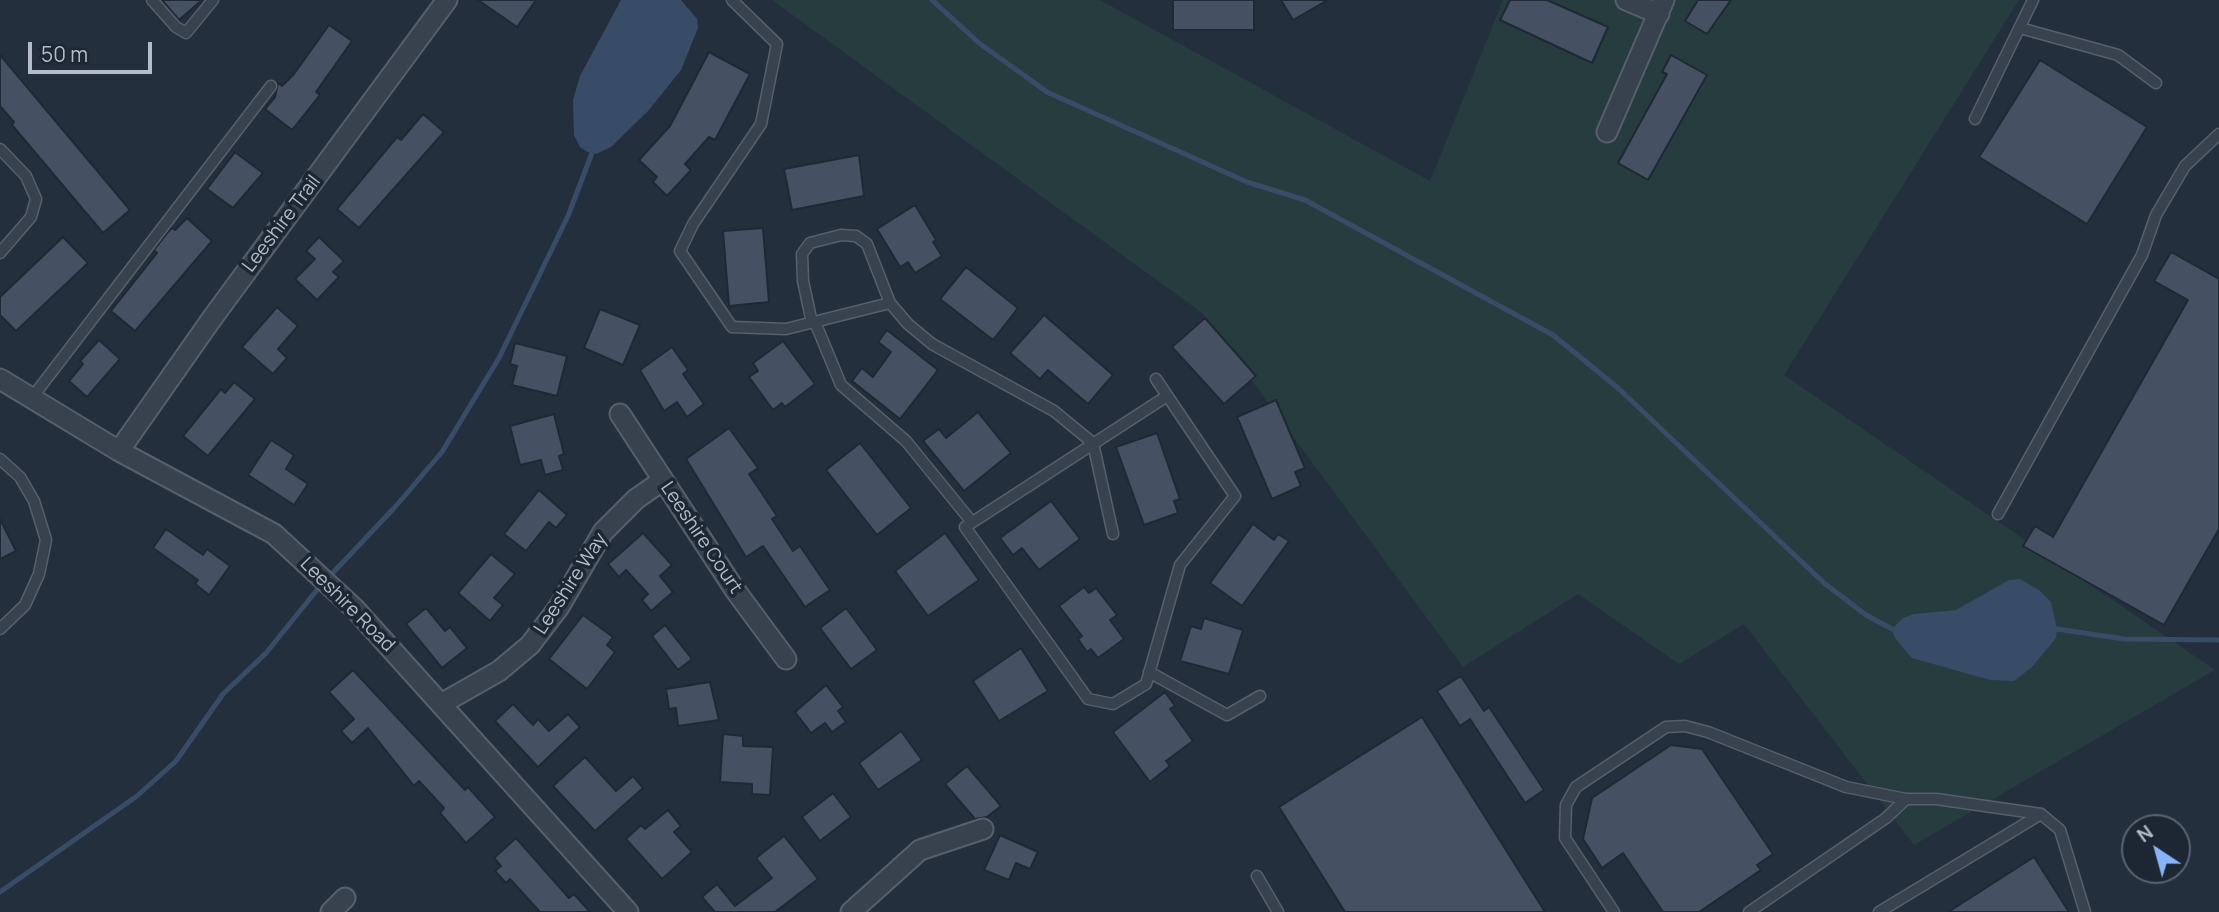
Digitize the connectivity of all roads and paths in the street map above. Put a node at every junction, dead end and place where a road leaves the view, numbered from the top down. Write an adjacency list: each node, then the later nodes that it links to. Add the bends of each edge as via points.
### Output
1 (152, 0): 6 (lane, via 186,33)
2 (447, 0): 24 (street, Leeshire Trail)
3 (732, 0): 17 (lane, via 777,44 761,124 693,224 680,251 733,327 786,329)
4 (1626, 0): 7 (street)
5 (2033, 0): 8 (lane)
6 (207, 2)
7 (1662, 7): 12 (street)
8 (2020, 28): 9 (lane, via 2119,55); 11 (lane)
9 (2156, 83)
10 (271, 86): 21 (lane)
11 (1975, 118)
12 (1607, 132)
13 (2219, 134): 27 (lane, via 2185,166 2156,215 2142,255)
14 (0, 149): 15 (lane, via 26,176 36,200 31,217)
15 (0, 253)
16 (890, 303): 17 (lane); 17 (lane, via 867,244 856,236 841,235 810,243 802,254 803,281); 23 (lane, via 932,344 1054,411)
17 (813, 323): 28 (lane, via 841,385 906,441)
18 (0, 379): 21 (street, Leeshire Road)
19 (1156, 379): 20 (lane)
20 (1167, 396): 23 (lane); 32 (lane, via 1235,496 1180,565)
21 (31, 399): 24 (street, Leeshire Road)
22 (620, 414): 26 (street, Leeshire Court)
23 (1093, 443): 28 (lane); 29 (lane)
24 (119, 451): 34 (street, Leeshire Road, via 274,534 355,609)
25 (0, 459): 30 (lane, via 20,477 34,500 46,540 26,605)
26 (662, 481): 31 (street, Leeshire Court); 34 (street, Leeshire Way, via 603,532 559,607 530,645 499,671)
27 (1998, 514)
28 (968, 524): 32 (lane, via 1088,699 1113,704 1146,684)
29 (1113, 534)
30 (0, 629)
31 (786, 659)
32 (1149, 672): 33 (lane, via 1227,715)
33 (1260, 696)
34 (441, 704): 39 (street, Leeshire Road)
35 (1906, 799): 36 (lane); 42 (lane, via 1846,787 1685,726 1665,727 1576,787 1566,805 1565,838); 43 (lane, via 1886,818)
36 (2041, 814): 44 (lane); 45 (lane, via 2060,830)
37 (983, 829): 40 (street, via 920,850)
38 (1257, 876): 41 (lane)
39 (628, 912)
40 (851, 912)
41 (1278, 912)
42 (1614, 912)
43 (1749, 912)
44 (1879, 912)
45 (2085, 912)

